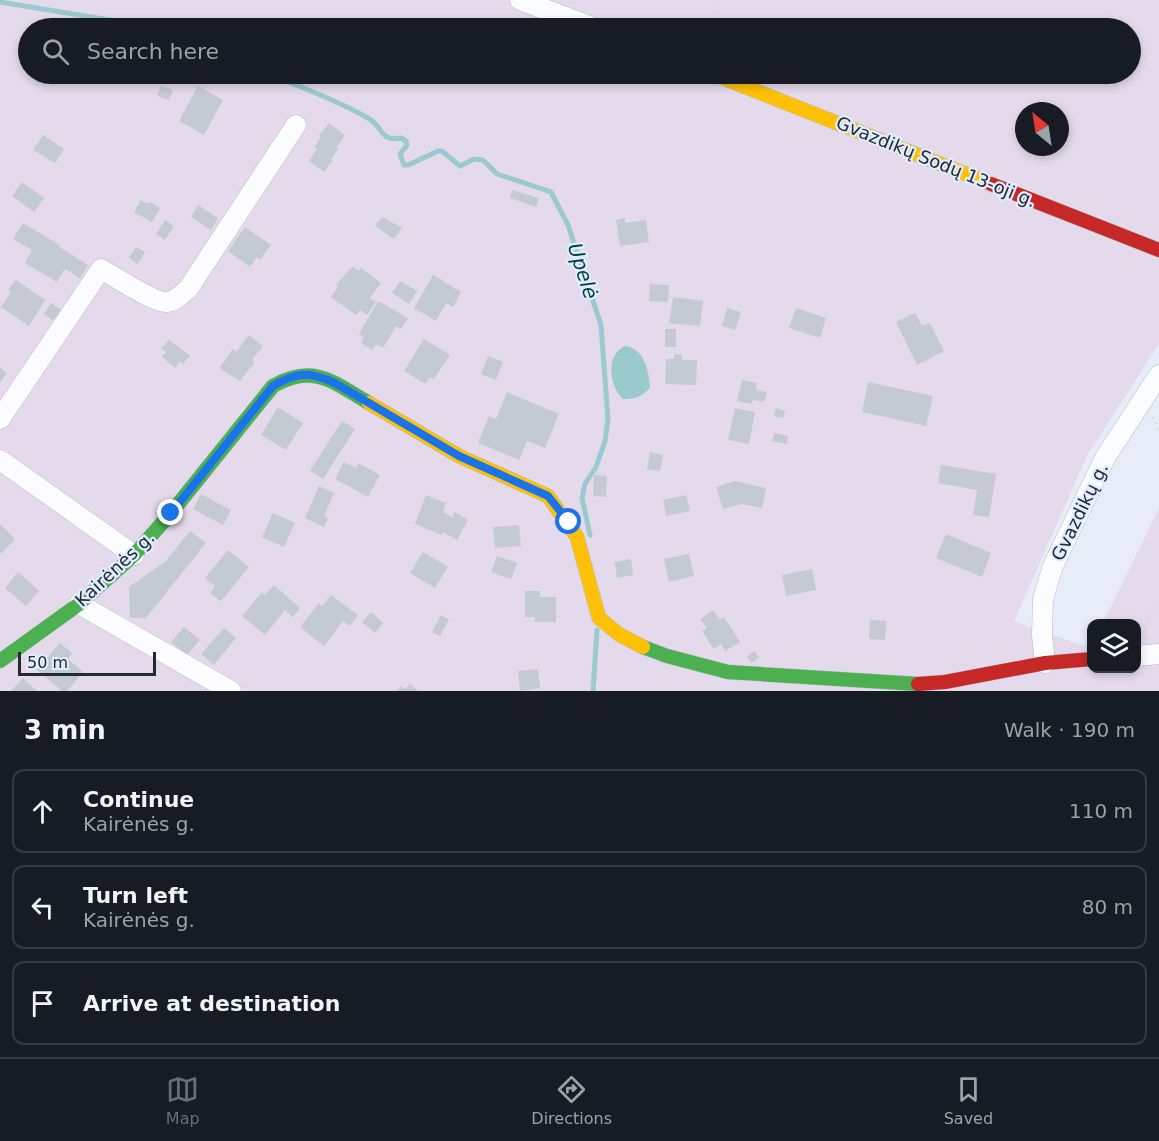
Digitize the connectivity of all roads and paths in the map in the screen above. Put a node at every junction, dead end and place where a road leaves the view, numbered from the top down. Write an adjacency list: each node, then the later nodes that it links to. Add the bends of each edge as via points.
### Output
1 (520, 0): 3 (street)
2 (718, 0): 4 (path)
3 (568, 18)
4 (715, 18)
5 (738, 84): 7 (street, Gvazdikų Sodų 13-oji g.)
6 (296, 125): 9 (street, via 188,289 167,302 156,300 102,269)
7 (1159, 250)
8 (1159, 375): 17 (street, Gvazdikų g., via 1105,458 1053,566 1043,599)
9 (0, 419)
10 (0, 460): 11 (street)
11 (134, 555): 12 (street, Kairėnės g.); 17 (street, Kairėnės g., via 273,386 291,376 318,375 459,456 548,496 577,537 599,618 637,645 728,672 896,684 945,682)
12 (79, 604): 16 (street, Kairėnės g.); 18 (street)
13 (1159, 654): 14 (street)
14 (1141, 656)
15 (1087, 659): 17 (street, Kairėnės g.)
16 (0, 661)
17 (1045, 663)
18 (231, 691)

